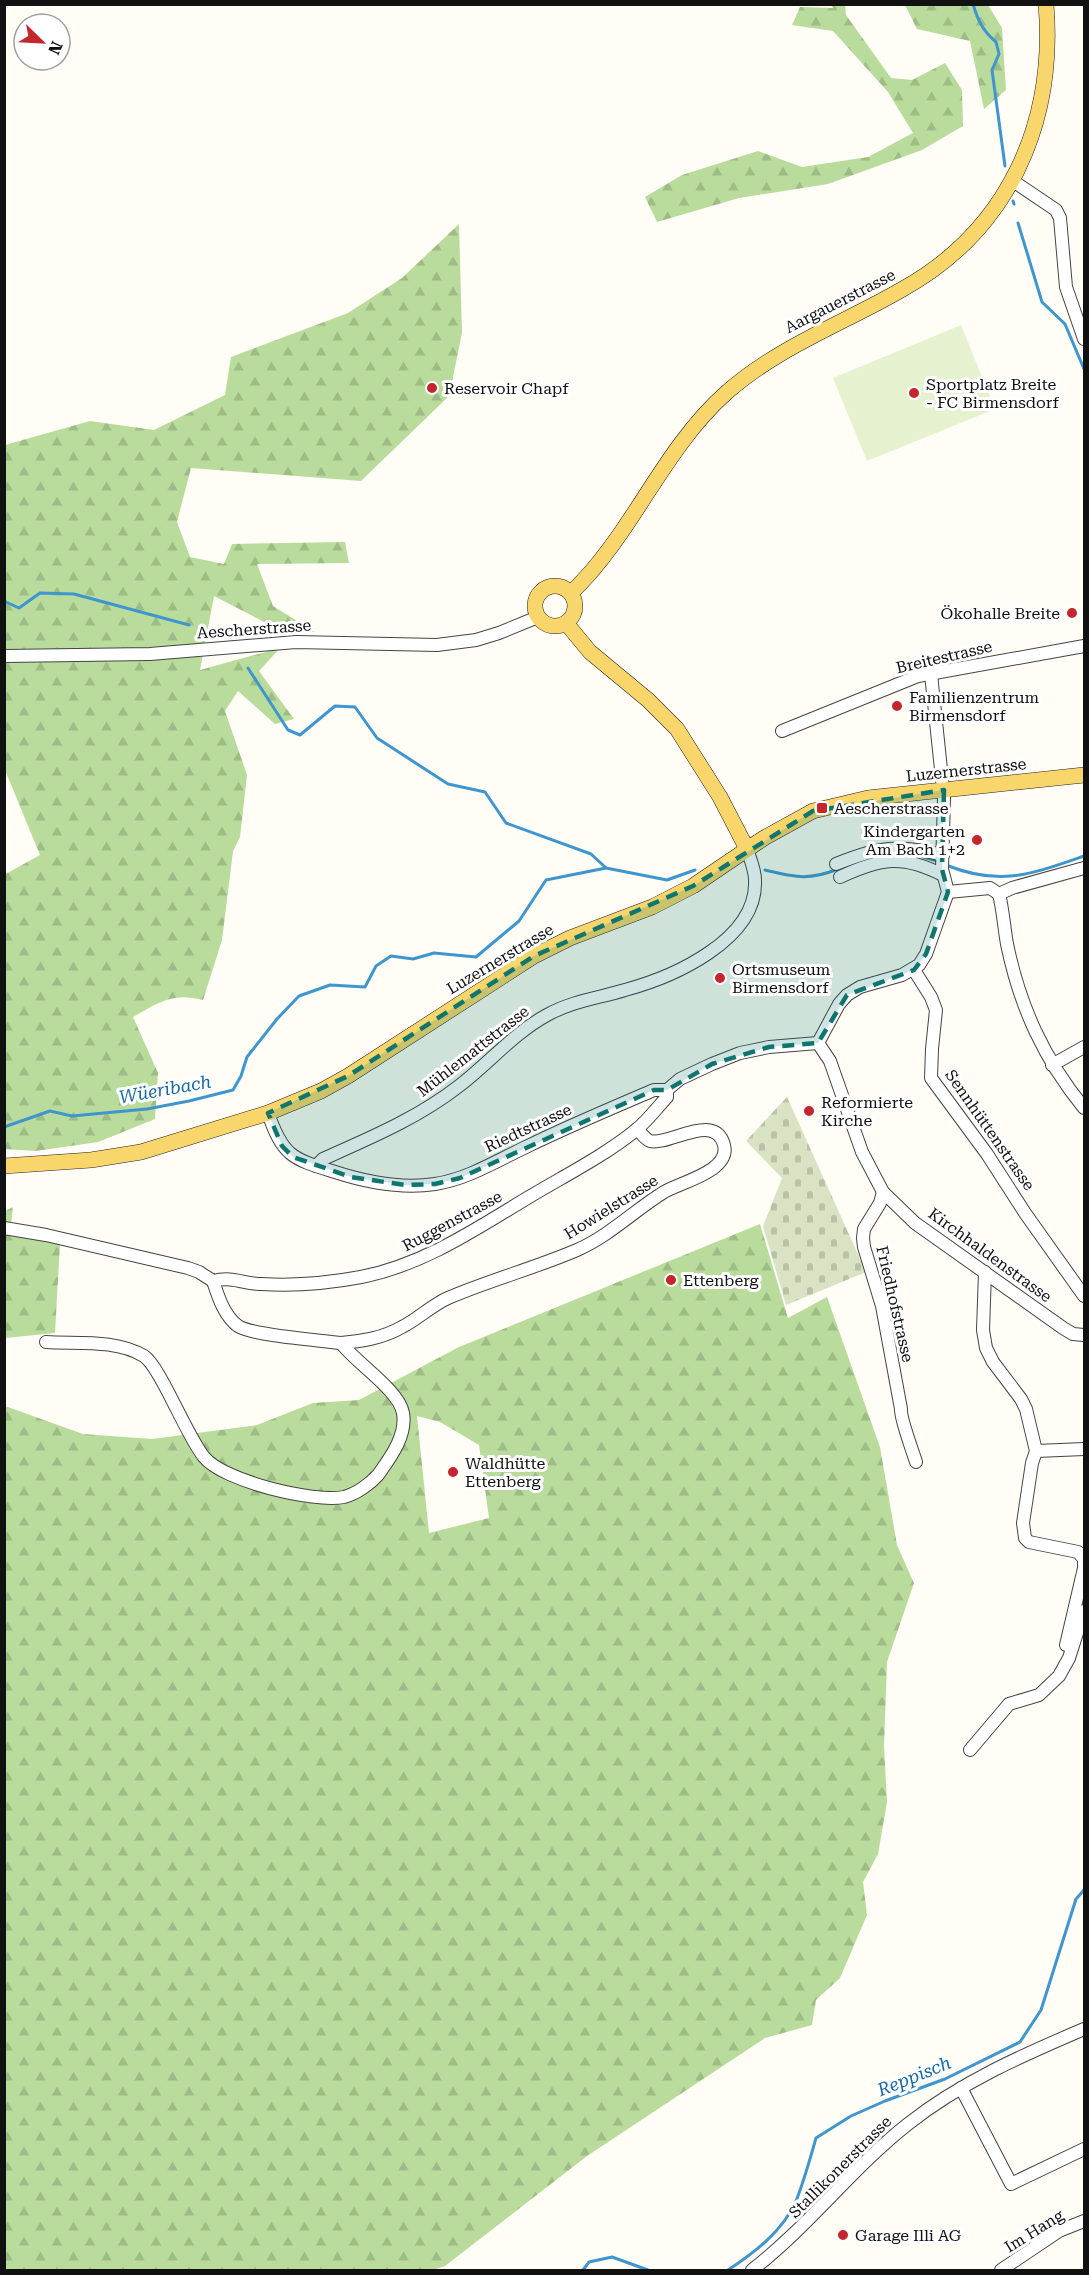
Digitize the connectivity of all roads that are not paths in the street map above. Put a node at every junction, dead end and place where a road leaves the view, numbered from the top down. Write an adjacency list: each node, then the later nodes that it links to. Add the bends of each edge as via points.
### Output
1 (1046, 4): 2 (main road, Aargauerstrasse, via 1044,90 1035,131)
2 (1012, 181): 3 (street, via 1056,210 1060,218 1066,287); 4 (main road, Aargauerstrasse, via 962,245 926,274 882,301 798,342 725,394 685,437 612,548)
3 (1084, 339)
4 (571, 593): 5 (main road, via 557,585 546,588 535,600); 6 (main road, via 575,609)
5 (537, 617): 6 (main road, via 550,626); 8 (street, Aescherstrasse, via 499,633 437,645 296,642 150,654)
6 (566, 623): 13 (main road, via 590,652 677,729)
7 (1084, 646): 9 (street, Breitestrasse)
8 (4, 656)
9 (930, 674): 10 (street, Breitestrasse); 12 (street)
10 (782, 731)
11 (1084, 775): 12 (main road, Luzernerstrasse)
12 (944, 790): 13 (main road, Luzernerstrasse, via 868,798 822,808); 15 (street)
13 (747, 849): 26 (main road, Luzernerstrasse, via 693,886 652,907 534,956 348,1076); 29 (street, Mühlemattstrasse, via 754,890 750,909 731,936 687,965 654,980 570,1004 547,1015 520,1032 459,1087 430,1107)
14 (836, 864): 15 (street, via 885,849 920,850)
15 (943, 865): 17 (street, via 892,861 863,867); 18 (street)
16 (1084, 868): 19 (street)
17 (840, 878)
18 (948, 892): 19 (street, via 990,888); 20 (street, via 926,954)
19 (999, 894): 23 (street, via 1019,992)
20 (914, 970): 21 (street, via 852,992 839,1004); 34 (street, Sennhüttenstrasse, via 936,1010 931,1078)
21 (818, 1043): 24 (street, Riedtstrasse, via 740,1053 680,1079); 30 (street, Kirchhaldenstrasse, via 830,1061 867,1164)
22 (1084, 1047): 23 (street)
23 (1052, 1065): 25 (street)
24 (667, 1090): 27 (street, Ruggenstrasse, via 667,1097); 29 (street, Riedtstrasse, via 654,1090 460,1178 435,1184 377,1182)
25 (1084, 1108)
26 (268, 1113): 28 (main road, Luzernerstrasse, via 141,1152); 29 (street, Riedtstrasse, via 282,1146 293,1157)
27 (637, 1129): 33 (street, Ruggenstrasse, via 461,1238 406,1265 363,1277 309,1285 259,1284 227,1277); 37 (street, Howielstrasse, via 656,1142 711,1131 720,1137 724,1152 712,1170 665,1191 579,1249 446,1299 402,1328 370,1340)
28 (4, 1166)
29 (316, 1166)
30 (883, 1192): 32 (street, Kirchhaldenstrasse, via 915,1223); 40 (street, Friedhofstrasse, via 864,1229 864,1247 882,1306 900,1418)
31 (4, 1228): 33 (street, Ruggenstrasse, via 46,1234 188,1268)
32 (985, 1272): 35 (street, Kirchhaldenstrasse, via 1063,1328); 39 (street, via 982,1330 986,1348 1022,1399)
33 (213, 1281): 37 (street, via 228,1316 239,1326 253,1332)
34 (1084, 1296)
35 (1084, 1335)
36 (46, 1342): 37 (street, via 115,1346 146,1358 187,1431 215,1467 232,1476 321,1498 346,1497 368,1485 395,1450 403,1423 397,1398)
37 (341, 1343)
38 (1084, 1449): 39 (street)
39 (1036, 1451): 41 (street, via 1023,1522 1025,1538 1078,1552)
40 (916, 1462)
41 (1084, 1567): 43 (street)
42 (1084, 1611): 44 (street, via 1059,1676 1039,1695 1009,1704)
43 (1064, 1653)
44 (970, 1750)
45 (1084, 2029): 46 (street, Stallikonerstrasse)
46 (961, 2088): 47 (street, via 1011,2184); 49 (street, Stallikonerstrasse, via 906,2125 801,2229)
47 (1084, 2149)
48 (1084, 2221): 50 (street, Im Hang, via 1059,2231)
49 (752, 2271)
50 (1001, 2271)

